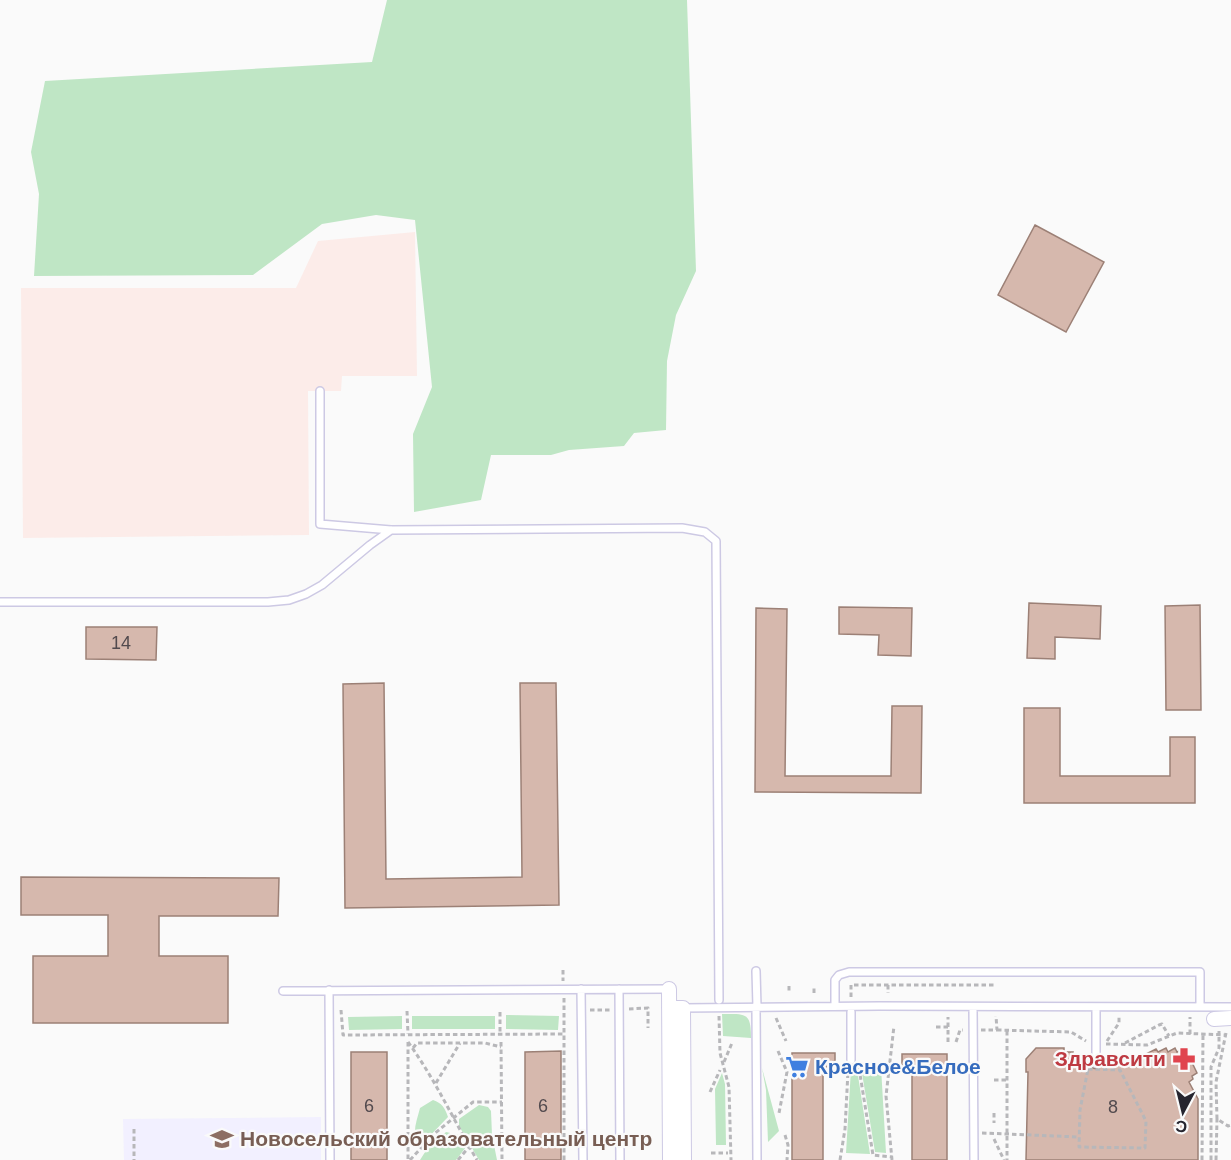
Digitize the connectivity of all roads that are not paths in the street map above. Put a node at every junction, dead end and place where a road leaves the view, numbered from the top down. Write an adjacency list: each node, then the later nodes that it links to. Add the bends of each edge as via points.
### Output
1 (320, 391): 2 (lane, via 320,524)
2 (391, 530): 3 (lane, via 322,585 289,600); 10 (lane, via 682,528 705,532 716,541)
3 (0, 602)
4 (756, 971): 12 (lane)
5 (669, 988): 7 (lane); 17 (street)
6 (581, 989): 7 (lane); 8 (lane); 22 (lane)
7 (619, 989): 23 (lane)
8 (330, 990): 9 (lane); 21 (lane)
9 (283, 991)
10 (719, 1000)
11 (835, 1006): 12 (lane); 13 (lane); 15 (lane, via 835,980 849,972 1200,972)
12 (756, 1007): 17 (lane); 26 (lane)
13 (973, 1007): 14 (lane); 27 (lane)
14 (1096, 1007): 15 (lane); 19 (lane)
15 (1200, 1007): 16 (lane)
16 (1231, 1007)
17 (676, 1008): 24 (street); 25 (street)
18 (851, 1012): 20 (lane)
19 (1096, 1063)
20 (849, 1064)
21 (330, 1160)
22 (582, 1160)
23 (620, 1160)
24 (670, 1160)
25 (684, 1160)
26 (757, 1160)
27 (974, 1160)

